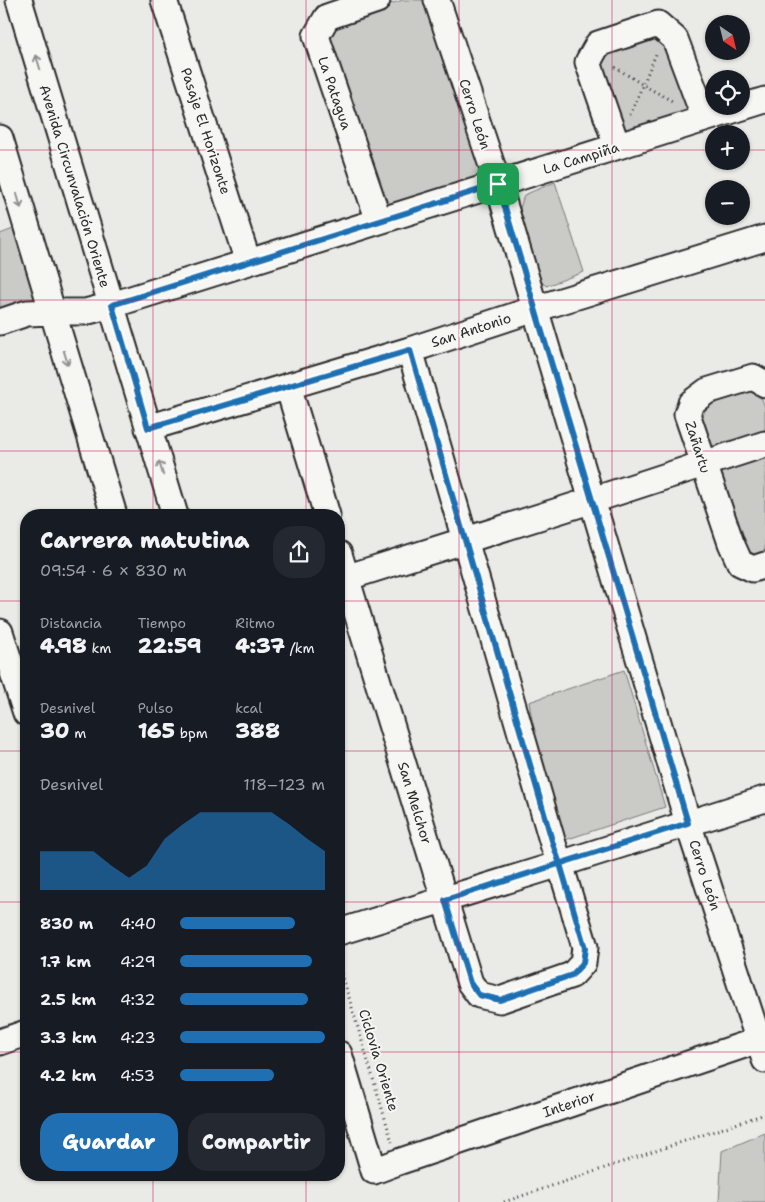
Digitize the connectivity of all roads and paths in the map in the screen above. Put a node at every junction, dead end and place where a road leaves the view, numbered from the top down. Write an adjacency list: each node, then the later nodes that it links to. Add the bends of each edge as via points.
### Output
1 (19, 0): 16 (street, Avenida Circunvalación Oriente, one-way to 1)
2 (164, 0): 15 (street, Pasaje El Horizonte)
3 (377, 0): 13 (street, La Patagua, via 327,17 316,36)
4 (437, 0): 12 (street, Cerro León)
5 (666, 30): 6 (street, via 658,24 598,44); 7 (path); 9 (street, via 675,39)
6 (593, 53): 7 (path); 11 (street, via 588,62)
7 (643, 85): 9 (path); 11 (path)
8 (765, 100): 9 (street, La Campiña)
9 (705, 119): 11 (street, La Campiña)
10 (0, 138): 18 (street, one-way to 18)
11 (617, 146): 12 (street, La Campiña)
12 (498, 184): 13 (street, La Campiña); 17 (street, Cerro León)
13 (379, 221): 15 (street, La Campiña)
14 (765, 238): 17 (street, San Antonio)
15 (248, 262): 16 (street, La Campiña)
16 (112, 305): 18 (street, La Campiña, via 85,312); 23 (street, Avenida Circunvalación Oriente)
17 (536, 309): 20 (street, San Antonio); 26 (street, Cerro León)
18 (52, 312): 19 (street, La Campiña, via 28,313); 27 (street, one-way to 27)
19 (0, 322)
20 (410, 350): 22 (street, San Antonio); 30 (street, San Melchor)
21 (765, 384): 25 (street, Zañartu, via 753,377 707,391 691,403 687,414)
22 (288, 386): 23 (street, San Antonio); 29 (street)
23 (148, 428): 28 (street, Avenida Circunvalación Oriente, one-way to 23)
24 (765, 444): 25 (street)
25 (707, 474): 26 (street); 31 (street, Zañartu, via 740,563 753,569)
26 (592, 500): 30 (street); 38 (street, Cerro León)
27 (112, 509)
28 (173, 509)
29 (325, 509)
30 (466, 539): 32 (street); 39 (street, San Melchor)
31 (765, 565)
32 (345, 569)
33 (345, 583): 40 (street, San Melchor)
34 (0, 632): 35 (street)
35 (14, 684): 36 (street)
36 (20, 698)
37 (765, 800): 38 (street)
38 (688, 823): 39 (street); 45 (street, Cerro León)
39 (560, 864): 40 (street); 40 (street, San Melchor, via 585,948 583,963 572,975 500,1000 479,995 470,983)
40 (445, 900): 41 (street)
41 (345, 930)
42 (345, 984): 48 (path, Ciclovia Oriente)
43 (20, 1035): 44 (street)
44 (0, 1041)
45 (763, 1046): 48 (street, Interior)
46 (345, 1074): 48 (street, Interior, via 374,1171)
47 (765, 1114): 49 (path)
48 (398, 1162)
49 (504, 1202)

